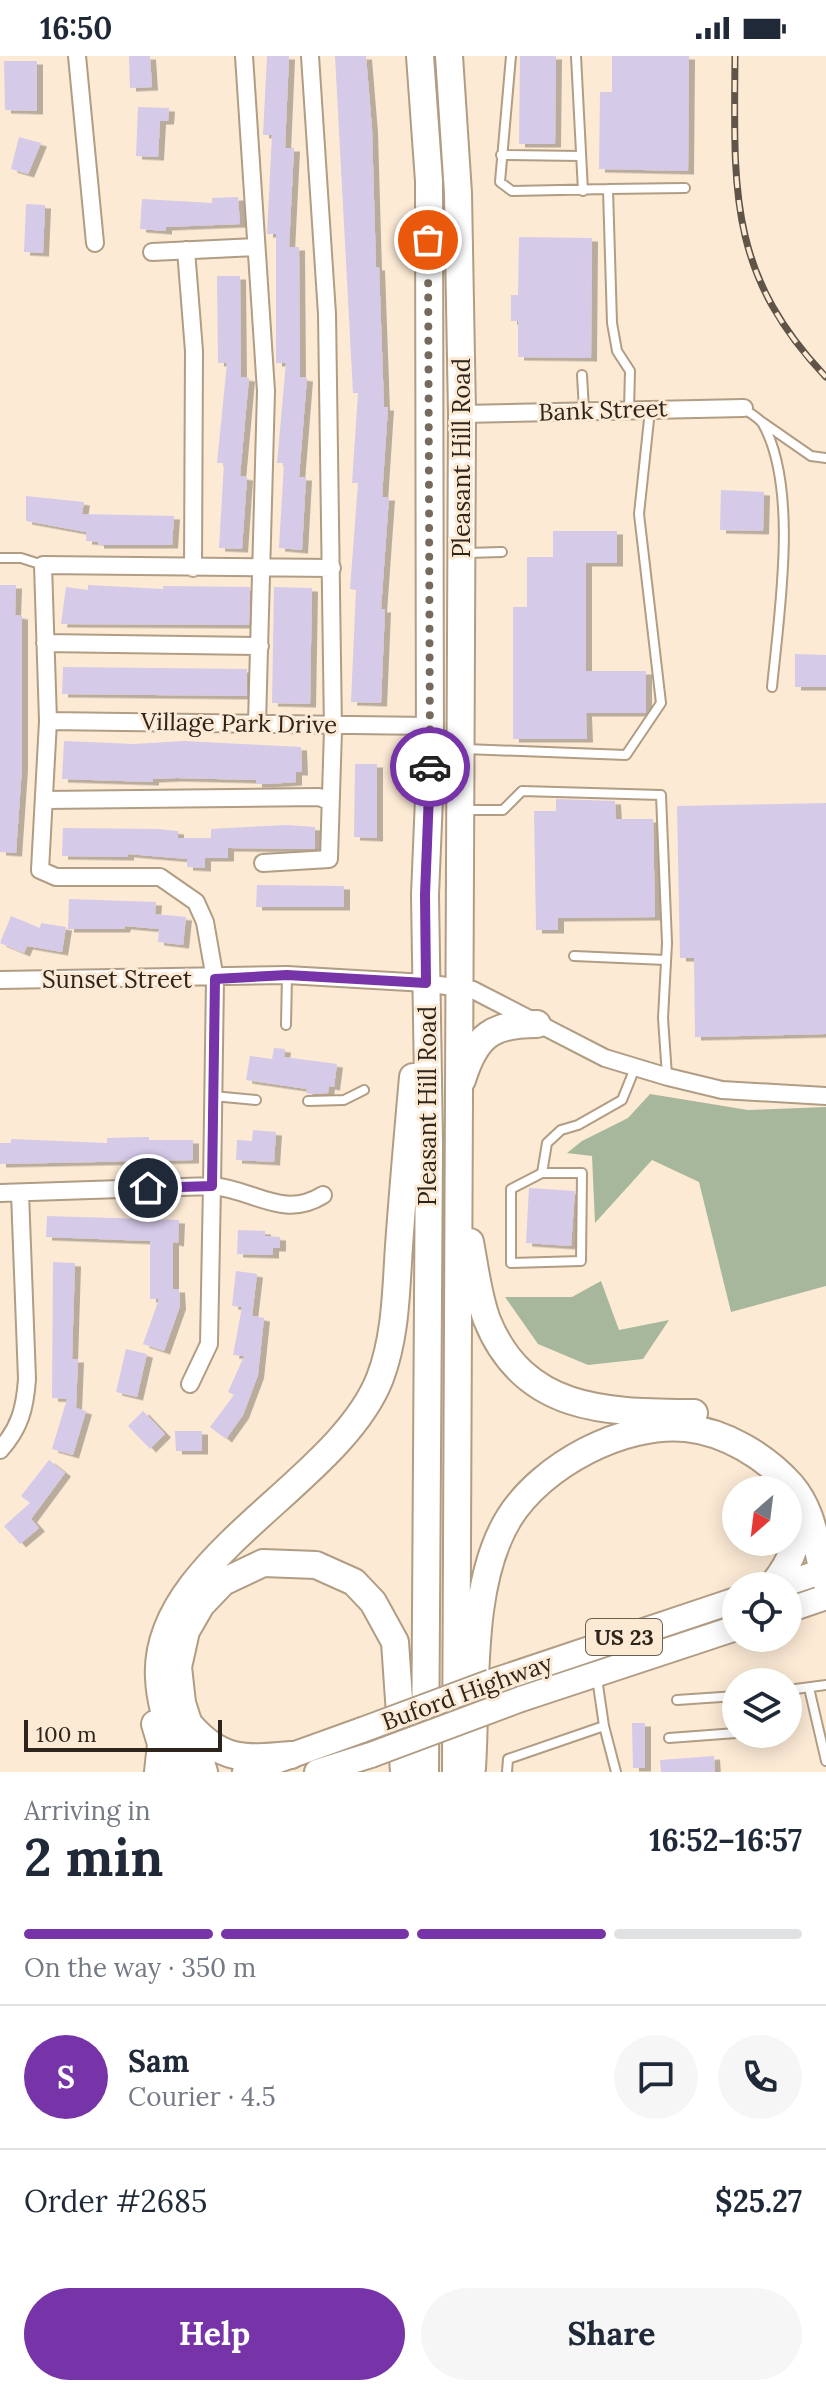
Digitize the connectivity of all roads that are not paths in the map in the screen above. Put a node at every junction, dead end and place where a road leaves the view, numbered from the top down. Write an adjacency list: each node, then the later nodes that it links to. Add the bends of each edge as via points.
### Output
1 (77, 56): 13 (street)
2 (244, 56): 14 (street)
3 (310, 56): 30 (street, via 327,314)
4 (420, 56): 38 (highway, Pleasant Hill Road, via 429,181)
5 (449, 56): 22 (highway, Pleasant Hill Road, via 458,193)
6 (511, 56): 8 (lane)
7 (576, 56): 9 (lane)
8 (501, 155): 9 (lane); 12 (lane, via 500,182 505,188)
9 (581, 156): 12 (lane)
10 (685, 188): 11 (lane)
11 (608, 189): 12 (lane); 20 (lane, via 612,323 617,351 630,371)
12 (583, 191)
13 (95, 243)
14 (256, 247): 15 (street); 31 (street, via 266,391)
15 (186, 250): 16 (street); 29 (street, via 194,351)
16 (152, 252)
17 (582, 375): 21 (lane)
18 (650, 408): 19 (street, Bank Street); 20 (street, Bank Street); 39 (lane, via 639,514 661,703 626,755)
19 (744, 408): 23 (lane)
20 (629, 409): 21 (street, Bank Street)
21 (584, 410): 22 (street, Bank Street)
22 (462, 414): 26 (highway, Pleasant Hill Road)
23 (762, 421): 24 (lane, via 811,456); 34 (lane, via 780,476 782,569)
24 (826, 458)
25 (502, 552): 26 (lane)
26 (461, 553): 39 (highway, Pleasant Hill Road)
27 (0, 558): 28 (lane)
28 (43, 565): 29 (street); 32 (street)
29 (193, 568): 31 (street)
30 (332, 568): 31 (street); 37 (street)
31 (263, 569): 33 (street)
32 (45, 643): 33 (street); 35 (street)
33 (260, 646): 36 (street)
34 (772, 687)
35 (48, 721): 36 (street, Village Park Drive); 40 (street)
36 (257, 723): 37 (street, Village Park Drive)
37 (333, 724): 38 (street, Village Park Drive); 41 (street)
38 (430, 726): 49 (highway, Pleasant Hill Road)
39 (461, 749): 42 (highway, Pleasant Hill Road)
40 (44, 800): 41 (street); 47 (street, via 40,870 56,877 160,877 184,890 205,922)
41 (329, 801): 43 (street, via 329,859)
42 (461, 810): 45 (lane, via 503,810 522,791 661,795); 50 (highway, Pleasant Hill Road)
43 (263, 863)
44 (574, 956): 45 (lane)
45 (666, 960): 54 (lane)
46 (287, 975): 47 (street, Sunset Street); 49 (street, Sunset Street); 52 (lane)
47 (215, 979): 48 (street, Sunset Street); 57 (street)
48 (0, 980)
49 (426, 983): 50 (street, Sunset Street); 70 (highway, via 418,1008 393,1329 380,1378); 99 (highway, Pleasant Hill Road)
50 (458, 988): 51 (street, Sunset Street, via 474,990); 56 (highway, Pleasant Hill Road)
51 (537, 1024): 53 (street, Sunset Street); 56 (highway, via 492,1029 466,1068)
52 (286, 1025)
53 (635, 1067): 54 (street, Sunset Street); 61 (lane, via 622,1100 561,1130 547,1143)
54 (668, 1077): 58 (street, Sunset Street, via 722,1090)
55 (364, 1090): 60 (lane, via 344,1100)
56 (458, 1095): 62 (highway, Pleasant Hill Road)
57 (213, 1096): 59 (lane); 63 (street)
58 (826, 1096)
59 (256, 1100)
60 (308, 1101)
61 (542, 1173): 61 (lane, via 511,1189 511,1263 581,1261 582,1173)
62 (458, 1177): 72 (highway, via 488,1321 506,1354 529,1377 580,1406 613,1412 696,1413 736,1424 769,1443 798,1469); 100 (highway, Pleasant Hill Road)
63 (212, 1186): 65 (street); 66 (street, via 289,1206 307,1205); 67 (street, via 209,1344)
64 (0, 1193): 65 (street)
65 (20, 1193): 69 (street, via 27,1379 15,1433)
66 (323, 1195)
67 (190, 1384)
68 (628, 1435): 71 (highway, via 689,1438 723,1447); 73 (highway, via 685,1428 724,1438 756,1455 791,1485 810,1514); 101 (highway, via 581,1452 552,1470 509,1518 490,1560 482,1604)
69 (0, 1450)
70 (316, 1463): 93 (highway, via 239,1515 177,1581 155,1615 146,1646 145,1682 161,1744); 94 (highway, via 178,1603 162,1641 159,1678)
71 (767, 1476)
72 (826, 1512)
73 (825, 1580): 74 (main road); 75 (main road)
74 (802, 1583)
75 (802, 1599)
76 (722, 1605): 91 (main road, Buford Highway / US 23, bridge)
77 (722, 1633): 78 (main road, Buford Highway / US 23)
78 (596, 1674): 87 (lane); 97 (main road, Buford Highway / US 23, bridge)
79 (826, 1685): 80 (lane)
80 (809, 1688): 81 (lane); 85 (lane)
81 (802, 1689)
82 (722, 1697): 83 (lane)
83 (677, 1700)
84 (826, 1708): 85 (lane)
85 (814, 1710): 89 (lane)
86 (190, 1725): 91 (highway, via 214,1749 231,1756); 95 (highway); 98 (highway, via 178,1667 186,1631 201,1605 223,1582 263,1563 316,1565 354,1582 373,1602 395,1642)
87 (604, 1726): 102 (lane, via 508,1759); 103 (lane)
88 (722, 1734): 90 (lane)
89 (823, 1734): 92 (lane)
90 (669, 1738)
91 (291, 1755): 96 (main road, Buford Highway / US 23)
92 (825, 1755)
93 (158, 1772)
94 (182, 1772)
95 (204, 1772)
96 (245, 1772)
97 (317, 1772)
98 (404, 1772)
99 (425, 1772)
100 (456, 1772)
101 (472, 1772)
102 (507, 1772)
103 (616, 1772)

